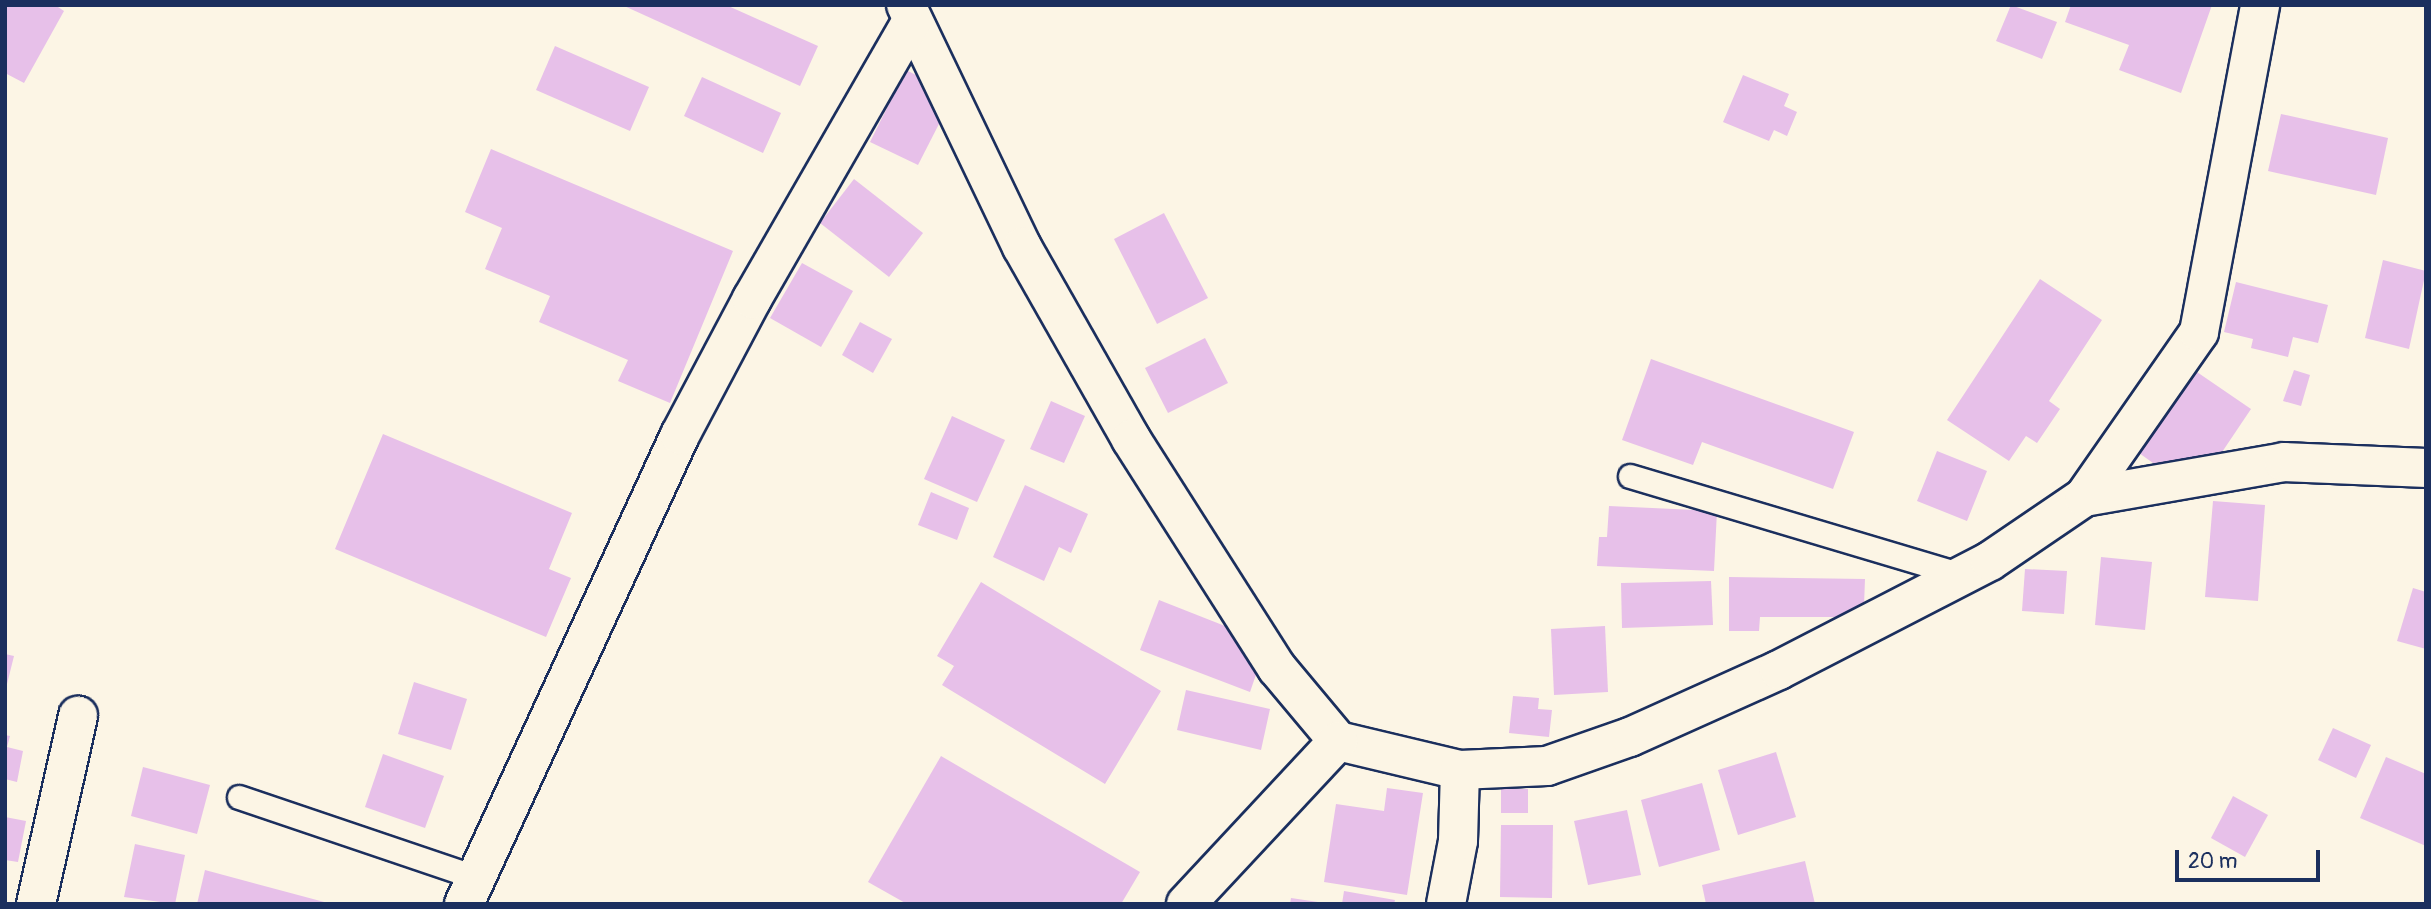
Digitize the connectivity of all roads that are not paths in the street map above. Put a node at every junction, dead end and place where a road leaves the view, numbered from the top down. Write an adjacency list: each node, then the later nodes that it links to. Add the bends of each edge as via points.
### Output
1 (2260, 5): 5 (street, via 2199,332)
2 (909, 13): 8 (street, via 1022,247 1131,439 1276,668); 11 (street, via 680,435)
3 (2426, 468): 5 (street, via 2284,462)
4 (1630, 476): 6 (lane)
5 (2084, 496): 6 (street)
6 (1963, 575): 9 (street, via 1779,670 1630,737 1547,766)
7 (78, 716): 12 (street)
8 (1338, 741): 9 (street); 13 (street)
9 (1460, 770): 14 (street, via 1458,841)
10 (239, 797): 11 (lane)
11 (470, 890)
12 (36, 904)
13 (1186, 904)
14 (1446, 904)

